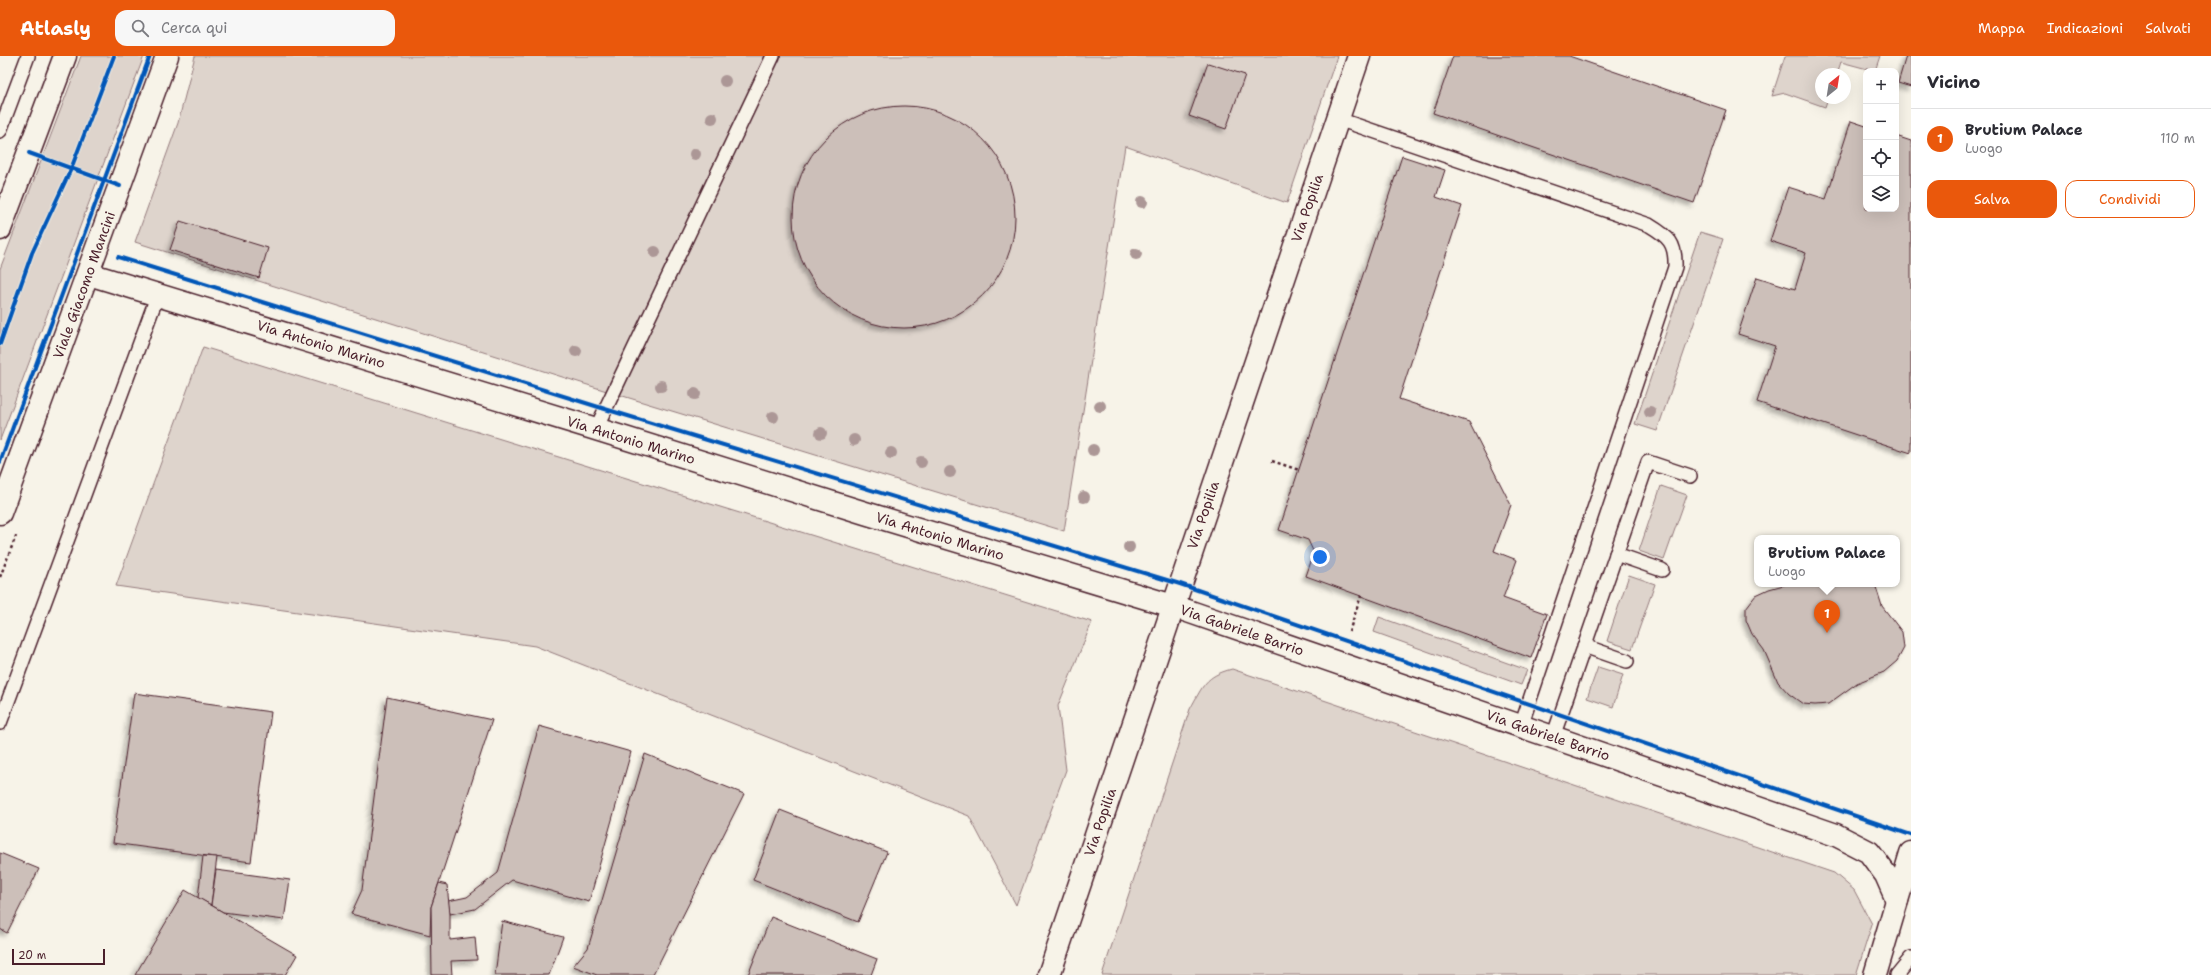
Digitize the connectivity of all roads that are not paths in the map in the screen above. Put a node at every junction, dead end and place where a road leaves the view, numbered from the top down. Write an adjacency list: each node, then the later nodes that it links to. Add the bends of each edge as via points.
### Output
1 (28, 56): 7 (lane)
2 (65, 56): 8 (street)
3 (167, 56): 9 (street, Viale Giacomo Mancini)
4 (773, 56): 11 (lane)
5 (1359, 56): 6 (street, Via Popilia)
6 (1338, 119): 16 (street, Via Popilia); 20 (lane, via 1649,225 1664,234 1672,243 1675,267 1642,355)
7 (0, 132)
8 (0, 230)
9 (89, 274): 10 (street, Via Antonio Marino); 13 (street, Viale Giacomo Mancini)
10 (158, 294): 11 (street, Via Antonio Marino); 19 (lane)
11 (596, 429): 16 (street, Via Antonio Marino)
12 (1690, 476): 14 (lane, via 1648,462)
13 (0, 513)
14 (1616, 554): 15 (lane); 17 (lane)
15 (1662, 570)
16 (1173, 606): 20 (street, Via Gabriele Barrio); 25 (street, Via Popilia)
17 (1584, 646): 18 (lane); 21 (lane)
18 (1627, 661)
19 (0, 723)
20 (1521, 726): 21 (street, Via Gabriele Barrio)
21 (1553, 737): 23 (street, Via Gabriele Barrio, via 1836,835 1869,852 1886,875)
22 (1911, 853): 23 (street)
23 (1897, 900): 26 (street)
24 (1911, 958): 27 (lane)
25 (1049, 975)
26 (1875, 975)
27 (1897, 975)

